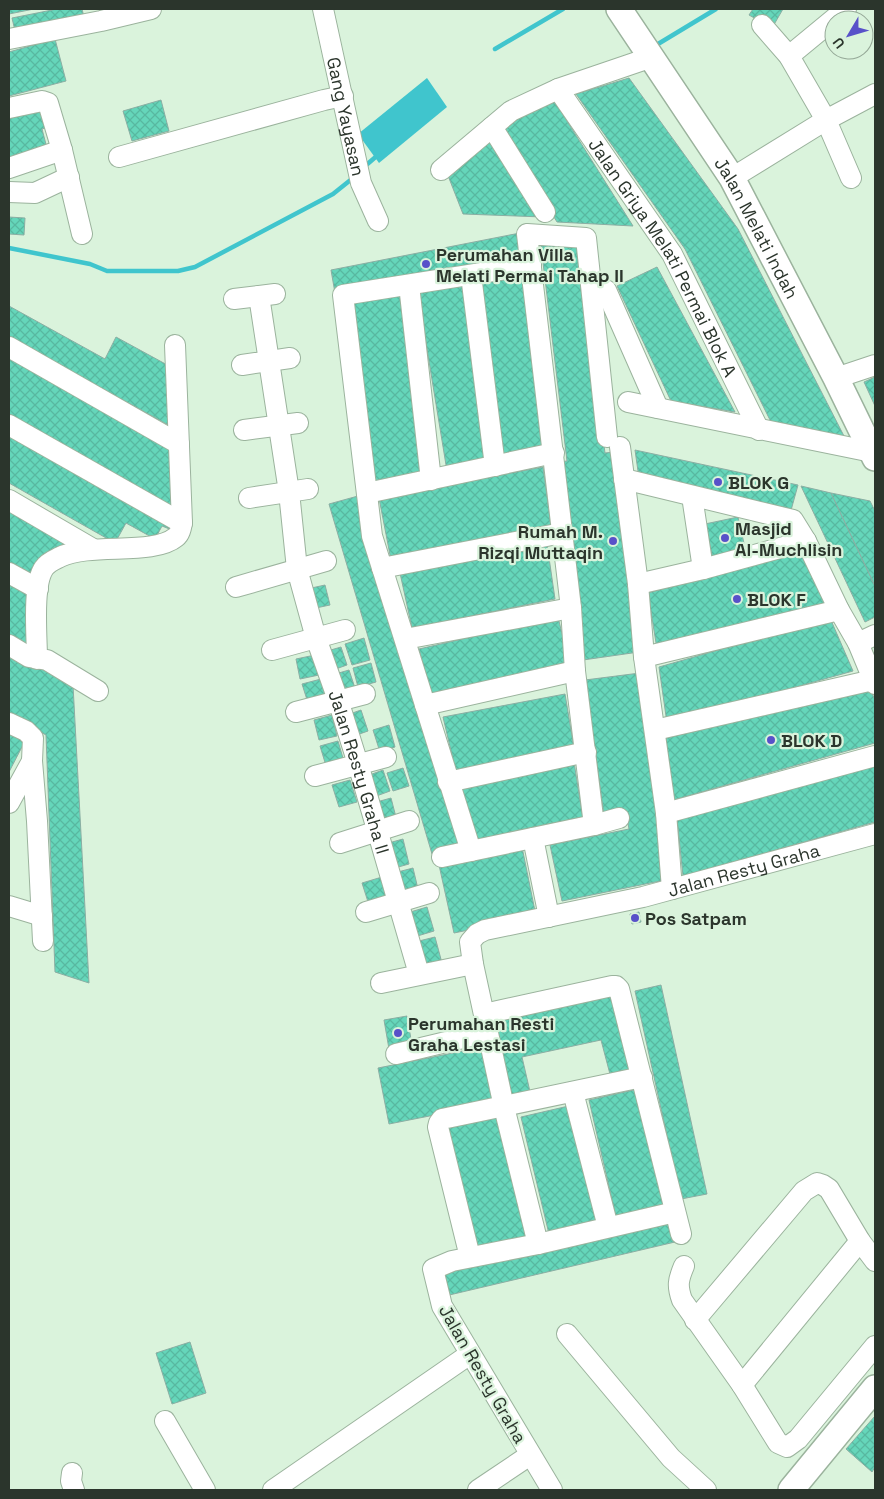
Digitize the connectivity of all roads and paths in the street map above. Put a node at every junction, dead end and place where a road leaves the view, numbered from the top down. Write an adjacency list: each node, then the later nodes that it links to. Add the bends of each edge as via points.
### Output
1 (150, 9): 5 (street)
2 (323, 9): 12 (street, Gang Yayasan)
3 (619, 9): 9 (main road, Jalan Melati Indah)
4 (846, 9): 8 (street)
5 (99, 15): 7 (street)
6 (762, 25): 8 (street)
7 (9, 39)
8 (788, 56): 14 (street)
9 (652, 57): 10 (street); 21 (main road, Jalan Melati Indah)
10 (558, 89): 15 (street, via 511,111); 44 (street, Jalan Griya Melati Permai Blok A, via 672,254)
11 (875, 94): 14 (street)
12 (342, 96): 17 (street); 25 (street, Gang Yayasan, via 361,183)
13 (9, 108): 16 (street, via 42,101 48,103)
14 (826, 120): 21 (street); 22 (street)
15 (492, 127): 19 (street); 24 (street)
16 (62, 150): 18 (street); 20 (street)
17 (119, 157)
18 (9, 168)
19 (440, 170)
20 (69, 177): 23 (street, via 35,193); 26 (street)
21 (732, 178): 38 (main road, Jalan Melati Indah)
22 (852, 178)
23 (9, 192)
24 (545, 212)
25 (378, 221)
26 (82, 234)
27 (531, 266): 28 (street); 46 (street); 49 (street, via 528,234 586,238 613,442)
28 (472, 275): 29 (street); 48 (street)
29 (409, 285): 50 (street); 52 (street, via 343,295)
30 (606, 290): 40 (street)
31 (234, 299): 35 (street, Jalan Resty Graha II, via 267,295)
32 (175, 345): 45 (street)
33 (9, 348): 45 (street)
34 (290, 358): 35 (street)
35 (268, 361): 36 (street); 41 (street, Jalan Resty Graha II)
36 (242, 365)
37 (875, 365): 38 (street)
38 (836, 378): 47 (main road, Jalan Melati Indah)
39 (628, 402): 40 (street)
40 (658, 408): 44 (street)
41 (288, 424): 43 (street); 51 (street, Jalan Resty Graha II)
42 (9, 425): 56 (street)
43 (244, 430)
44 (759, 430): 47 (street)
45 (179, 444): 56 (street)
46 (554, 453): 48 (street); 57 (street)
47 (874, 455)
48 (495, 466): 50 (street)
49 (624, 479): 53 (street); 65 (street)
50 (431, 480): 52 (street)
51 (298, 490): 54 (street); 62 (street, Jalan Resty Graha II)
52 (367, 493): 61 (street, via 372,536)
53 (692, 496): 58 (street, via 793,520); 63 (street)
54 (249, 498)
55 (9, 500): 59 (street)
56 (182, 523): 59 (street, via 175,538 160,543 146,547)
57 (562, 534): 61 (street); 68 (street)
58 (806, 541): 63 (street); 69 (street)
59 (93, 549): 67 (street, via 67,553 52,560 42,570)
60 (326, 562): 62 (street)
61 (382, 568): 73 (street)
62 (297, 569): 66 (street); 71 (street, Jalan Resty Graha II)
63 (703, 569): 65 (street)
64 (9, 573): 67 (street)
65 (638, 584): 76 (street)
66 (236, 587)
67 (38, 589): 77 (street)
68 (571, 608): 73 (street); 78 (street)
69 (839, 610): 72 (street); 76 (street)
70 (345, 630): 71 (street)
71 (316, 638): 75 (street); 82 (street, Jalan Resty Graha II)
72 (867, 639): 79 (street)
73 (405, 640): 83 (street)
74 (9, 645): 77 (street)
75 (272, 650)
76 (644, 657): 86 (street)
77 (37, 659): 80 (street, via 47,660)
78 (575, 671): 83 (street); 87 (street)
79 (874, 682): 86 (street)
80 (98, 691)
81 (365, 694): 82 (street)
82 (338, 700): 84 (street); 91 (street, Jalan Resty Graha II)
83 (425, 705): 93 (street)
84 (296, 712)
85 (9, 723): 90 (street, via 32,736)
86 (655, 730): 95 (street)
87 (586, 752): 93 (street); 98 (street)
88 (875, 756): 95 (street)
89 (386, 757): 91 (street)
90 (32, 762): 94 (street); 110 (street)
91 (358, 764): 92 (street); 99 (street, Jalan Resty Graha II)
92 (315, 776)
93 (448, 782): 103 (street)
94 (9, 803)
95 (666, 813): 105 (street)
96 (619, 818): 98 (street)
97 (408, 821): 99 (street)
98 (594, 825): 101 (street)
99 (377, 830): 102 (street); 107 (street, Jalan Resty Graha II)
100 (875, 834): 105 (street, Jalan Resty Graha)
101 (533, 838): 103 (street); 111 (street)
102 (340, 843)
103 (471, 851): 104 (street)
104 (442, 857)
105 (672, 889): 111 (street, Jalan Resty Graha)
106 (429, 893): 107 (street)
107 (398, 903): 109 (street); 114 (street, Jalan Resty Graha II)
108 (9, 906): 110 (street)
109 (366, 912)
110 (42, 916): 112 (street)
111 (549, 917): 113 (street, Jalan Resty Graha, via 477,934 470,942)
112 (43, 941)
113 (474, 973): 114 (street); 116 (street)
114 (419, 974): 115 (street)
115 (381, 983)
116 (486, 1023): 117 (street); 118 (street, via 616,986); 120 (street)
117 (396, 1054)
118 (642, 1077): 119 (street); 121 (street)
119 (573, 1092): 120 (street); 122 (street)
120 (504, 1107): 125 (street); 126 (street, via 439,1122)
121 (675, 1212): 122 (street, Jalan Resty Graha); 123 (street)
122 (608, 1228): 125 (street, Jalan Resty Graha)
123 (681, 1234)
124 (860, 1241): 127 (street); 129 (street, via 829,1189 817,1183 804,1191); 134 (street)
125 (538, 1244): 126 (street, Jalan Resty Graha)
126 (470, 1257): 132 (street, Jalan Resty Graha, via 433,1270 442,1306)
127 (875, 1261)
128 (684, 1266): 129 (street, via 678,1290)
129 (696, 1320): 134 (street)
130 (567, 1334): 142 (street, via 671,1458)
131 (875, 1346): 133 (street)
132 (470, 1354): 137 (street, Jalan Resty Graha); 139 (street)
133 (856, 1370): 134 (street, via 787,1448 778,1443); 135 (street)
134 (742, 1385)
135 (875, 1386): 143 (main road)
136 (165, 1421): 138 (street)
137 (530, 1455): 140 (street); 141 (street, Jalan Resty Graha)
138 (205, 1490)
139 (273, 1490)
140 (478, 1490)
141 (552, 1490)
142 (706, 1490)
143 (791, 1490)

